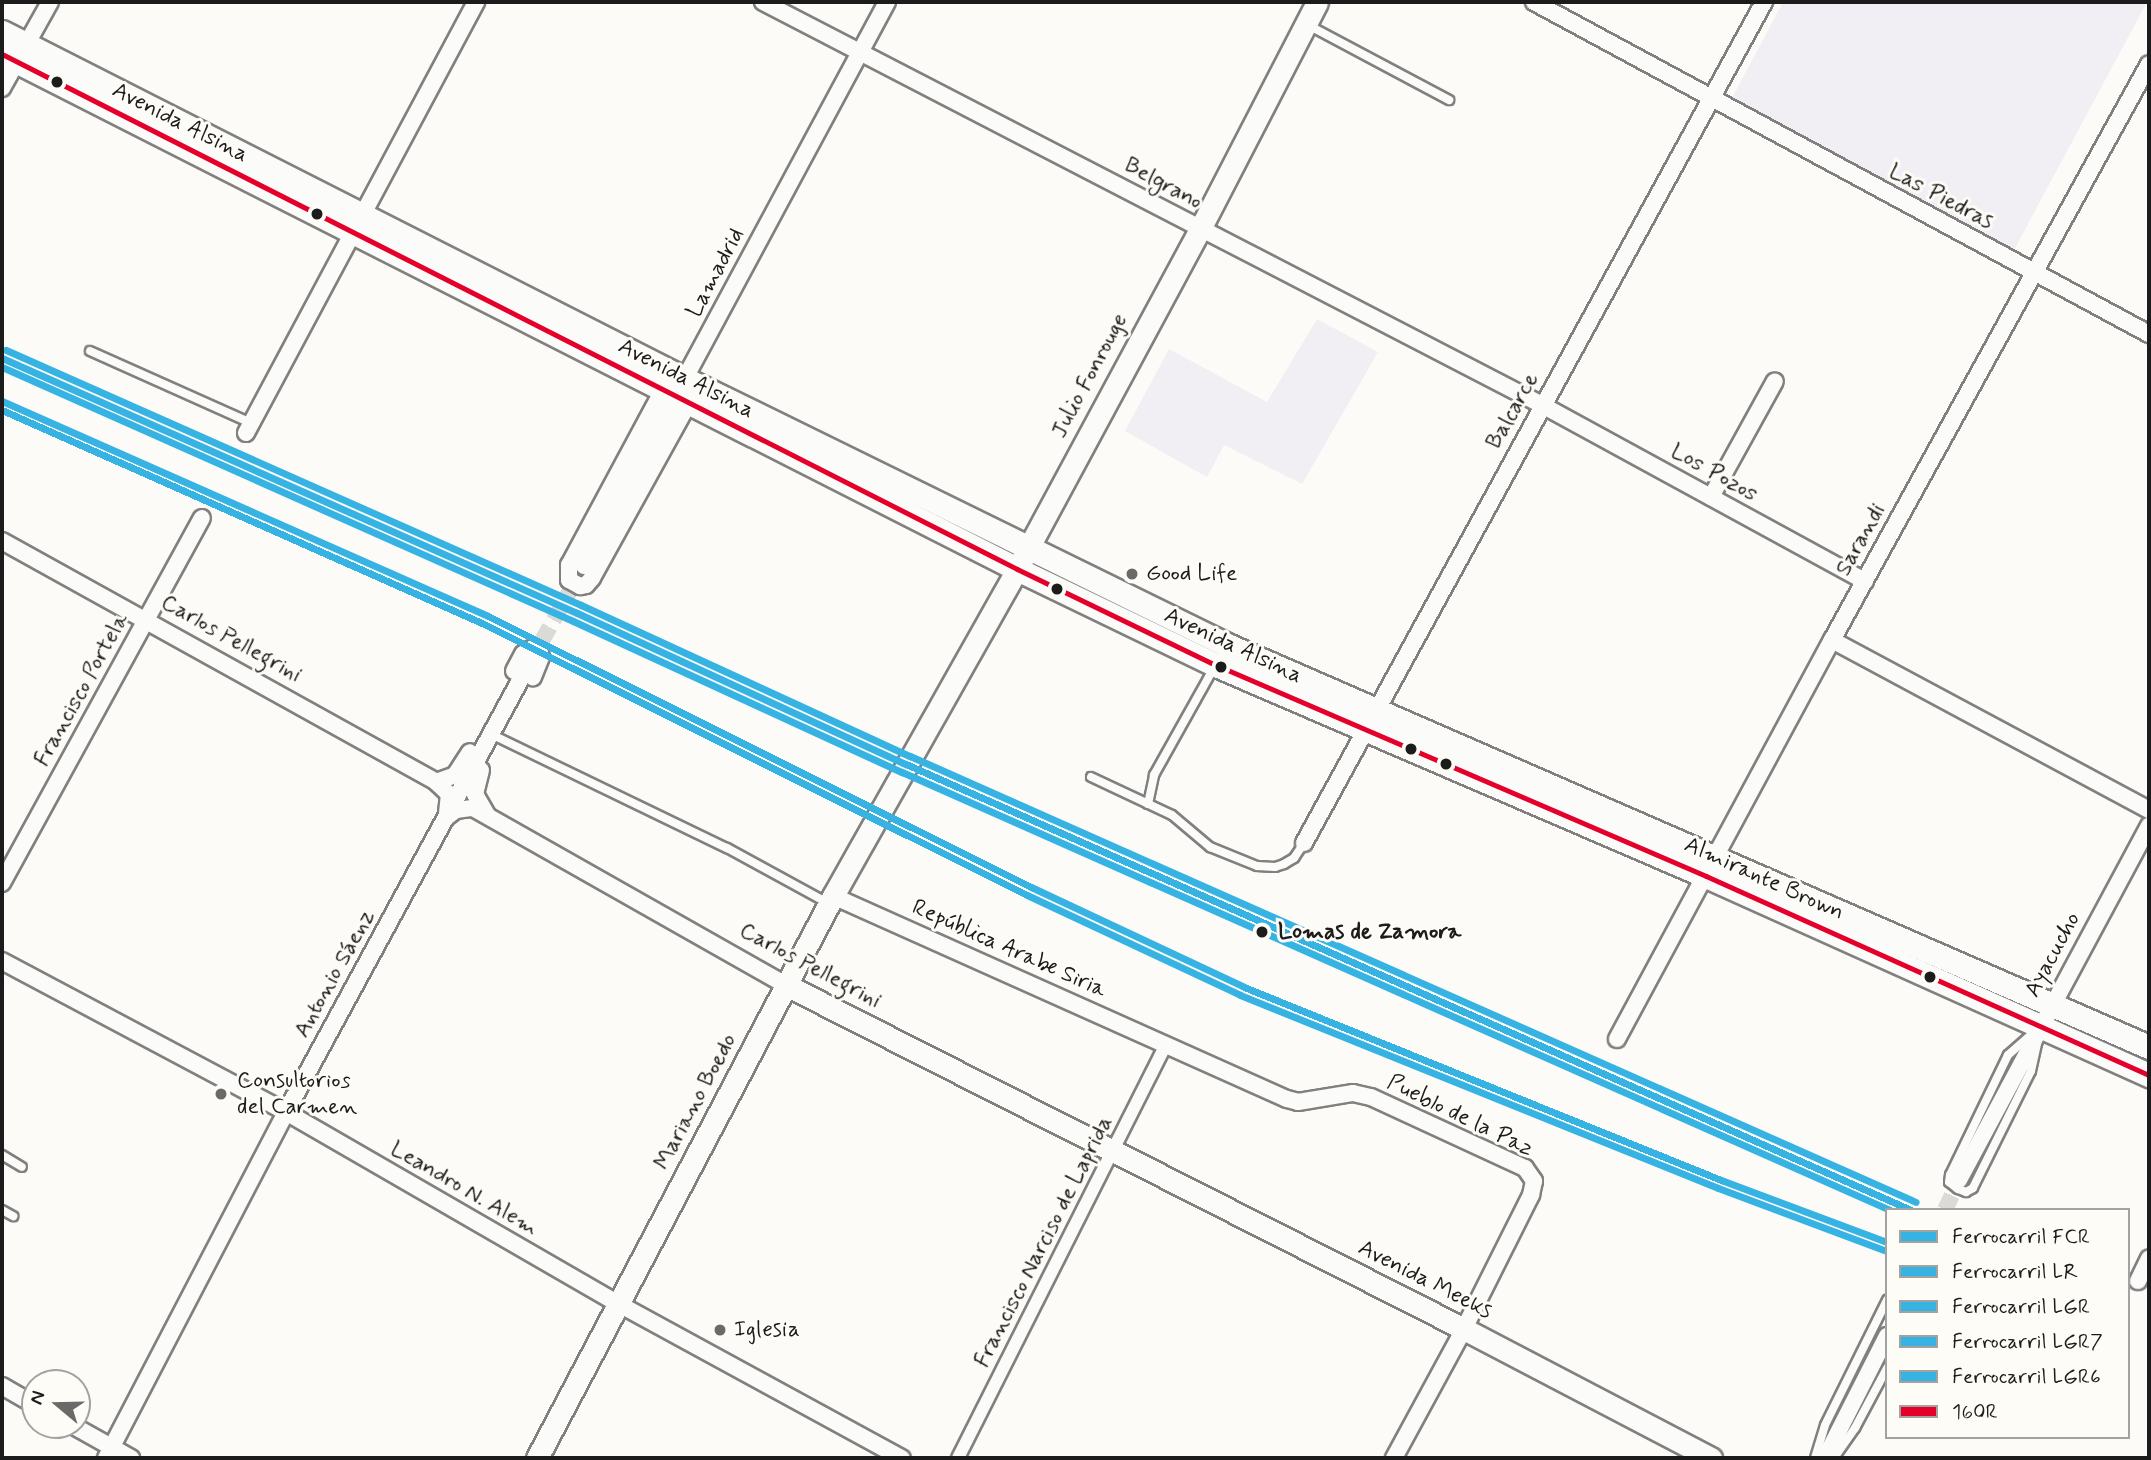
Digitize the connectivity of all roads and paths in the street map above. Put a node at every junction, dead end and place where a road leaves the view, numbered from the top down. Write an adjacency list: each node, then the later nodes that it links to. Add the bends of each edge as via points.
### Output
1 (50, 2): 11 (street)
2 (476, 2): 16 (street)
3 (763, 2): 10 (street, Belgrano)
4 (887, 2): 10 (street, Lamadrid)
5 (1317, 2): 8 (street, Julio Fonrouge)
6 (1534, 2): 14 (street, Las Piedras)
7 (1764, 2): 14 (street, Balcarce)
8 (1305, 24): 15 (lane); 17 (street, Julio Fonrouge)
9 (2, 32): 11 (main road, Avenida Alsina)
10 (860, 52): 17 (street, Belgrano); 22 (street, Lamadrid)
11 (15, 53): 13 (street); 16 (main road, Avenida Alsina)
12 (2149, 64): 18 (street, Sarandi)
13 (2, 89)
14 (1712, 99): 18 (street, Las Piedras); 23 (street, Balcarce)
15 (1449, 100)
16 (356, 223): 22 (main road, Avenida Alsina); 24 (street)
17 (1200, 229): 23 (street, Belgrano); 28 (street, Julio Fonrouge)
18 (2035, 273): 19 (street, Las Piedras); 31 (street, Sarandi)
19 (2149, 334)
20 (90, 351): 24 (lane)
21 (1775, 382): 25 (street)
22 (679, 392): 22 (street, Lamadrid, via 569,565 569,580 580,586 592,578); 28 (main road, Avenida Alsina); 29 (street, Lamadrid); 30 (main road, Avenida Alsina)
23 (1542, 405): 25 (street, Los Pozos); 36 (street, Balcarce)
24 (248, 428)
25 (1711, 497): 31 (street, Los Pozos)
26 (202, 518): 32 (street, Francisco Portela)
27 (2, 541): 32 (street, Carlos Pellegrini)
28 (1027, 548): 30 (street, Julio Fonrouge); 34 (main road, Avenida Alsina)
29 (584, 566)
30 (1017, 569): 34 (main road, Avenida Alsina); 38 (street, Julio Fonrouge)
31 (1865, 581): 33 (street, Sarandi)
32 (145, 621): 40 (street, Carlos Pellegrini); 48 (street, Francisco Portela)
33 (1832, 640): 42 (street); 47 (street, Sarandi)
34 (1221, 655): 36 (main road, Avenida Alsina); 41 (lane, via 1154,775)
35 (530, 663): 44 (street, Antonio Sáenz)
36 (1371, 721): 46 (street, Balcarce); 47 (main road, Almirante Brown)
37 (499, 738): 40 (street, via 540,664 540,653 531,649 523,654 463,765 448,779); 43 (street, via 474,788); 49 (lane)
38 (902, 771): 49 (street, Mariano Boedo)
39 (1091, 777): 41 (lane)
40 (436, 782): 44 (street, via 449,794)
41 (1148, 804): 46 (lane, via 1172,816 1210,847 1256,866 1284,864)
42 (2149, 810)
43 (487, 815): 44 (street, via 464,808); 51 (street, Carlos Pellegrini)
44 (446, 818): 58 (street, Antonio Sáenz)
45 (2149, 826): 52 (street, Ayacucho)
46 (1304, 844)
47 (1711, 867): 52 (main road, Almirante Brown); 53 (main road, Almirante Brown); 54 (street, Sarandi)
48 (2, 883)
49 (831, 900): 51 (street, Mariano Boedo); 55 (street, República Arabe Siria)
50 (2, 961): 58 (street, Leandro N. Alem)
51 (788, 986): 59 (street, Carlos Pellegrini); 67 (street, Mariano Boedo)
52 (2051, 1006): 53 (street, Ayacucho); 56 (main road, Almirante Brown)
53 (2041, 1026): 53 (lane, via 2008,1055 1950,1175 1949,1182 1958,1189 1966,1192 1973,1188 2031,1071); 57 (main road, Almirante Brown); 62 (street, Ayacucho)
54 (1617, 1039)
55 (1166, 1044): 59 (street, Francisco Narciso de Laprida); 69 (street, Pueblo de la Paz, via 1298,1102 1353,1093 1371,1097 1525,1168 1534,1181 1531,1195)
56 (2149, 1047)
57 (2149, 1075)
58 (286, 1112): 67 (street, Leandro N. Alem); 75 (street, Antonio Sáenz)
59 (1113, 1153): 69 (street, Avenida Meeks); 79 (street, Francisco Narciso de Laprida)
60 (2, 1155): 61 (lane)
61 (22, 1167)
62 (1959, 1180)
63 (2, 1210): 64 (lane)
64 (13, 1216)
65 (2149, 1258): 66 (street)
66 (2138, 1281)
67 (619, 1304): 77 (street, Mariano Boedo); 78 (street, Leandro N. Alem)
68 (1885, 1304): 82 (lane, via 1825,1425)
69 (1464, 1329): 80 (street); 81 (street, Avenida Meeks)
70 (1885, 1340): 83 (street)
71 (1885, 1372): 84 (lane)
72 (2, 1386): 73 (street)
73 (21, 1397)
74 (90, 1439): 75 (street)
75 (109, 1453): 76 (street)
76 (131, 1458)
77 (537, 1458)
78 (902, 1458)
79 (958, 1458)
80 (1394, 1458)
81 (1711, 1458)
82 (1815, 1458)
83 (1825, 1458)
84 (1834, 1458)

